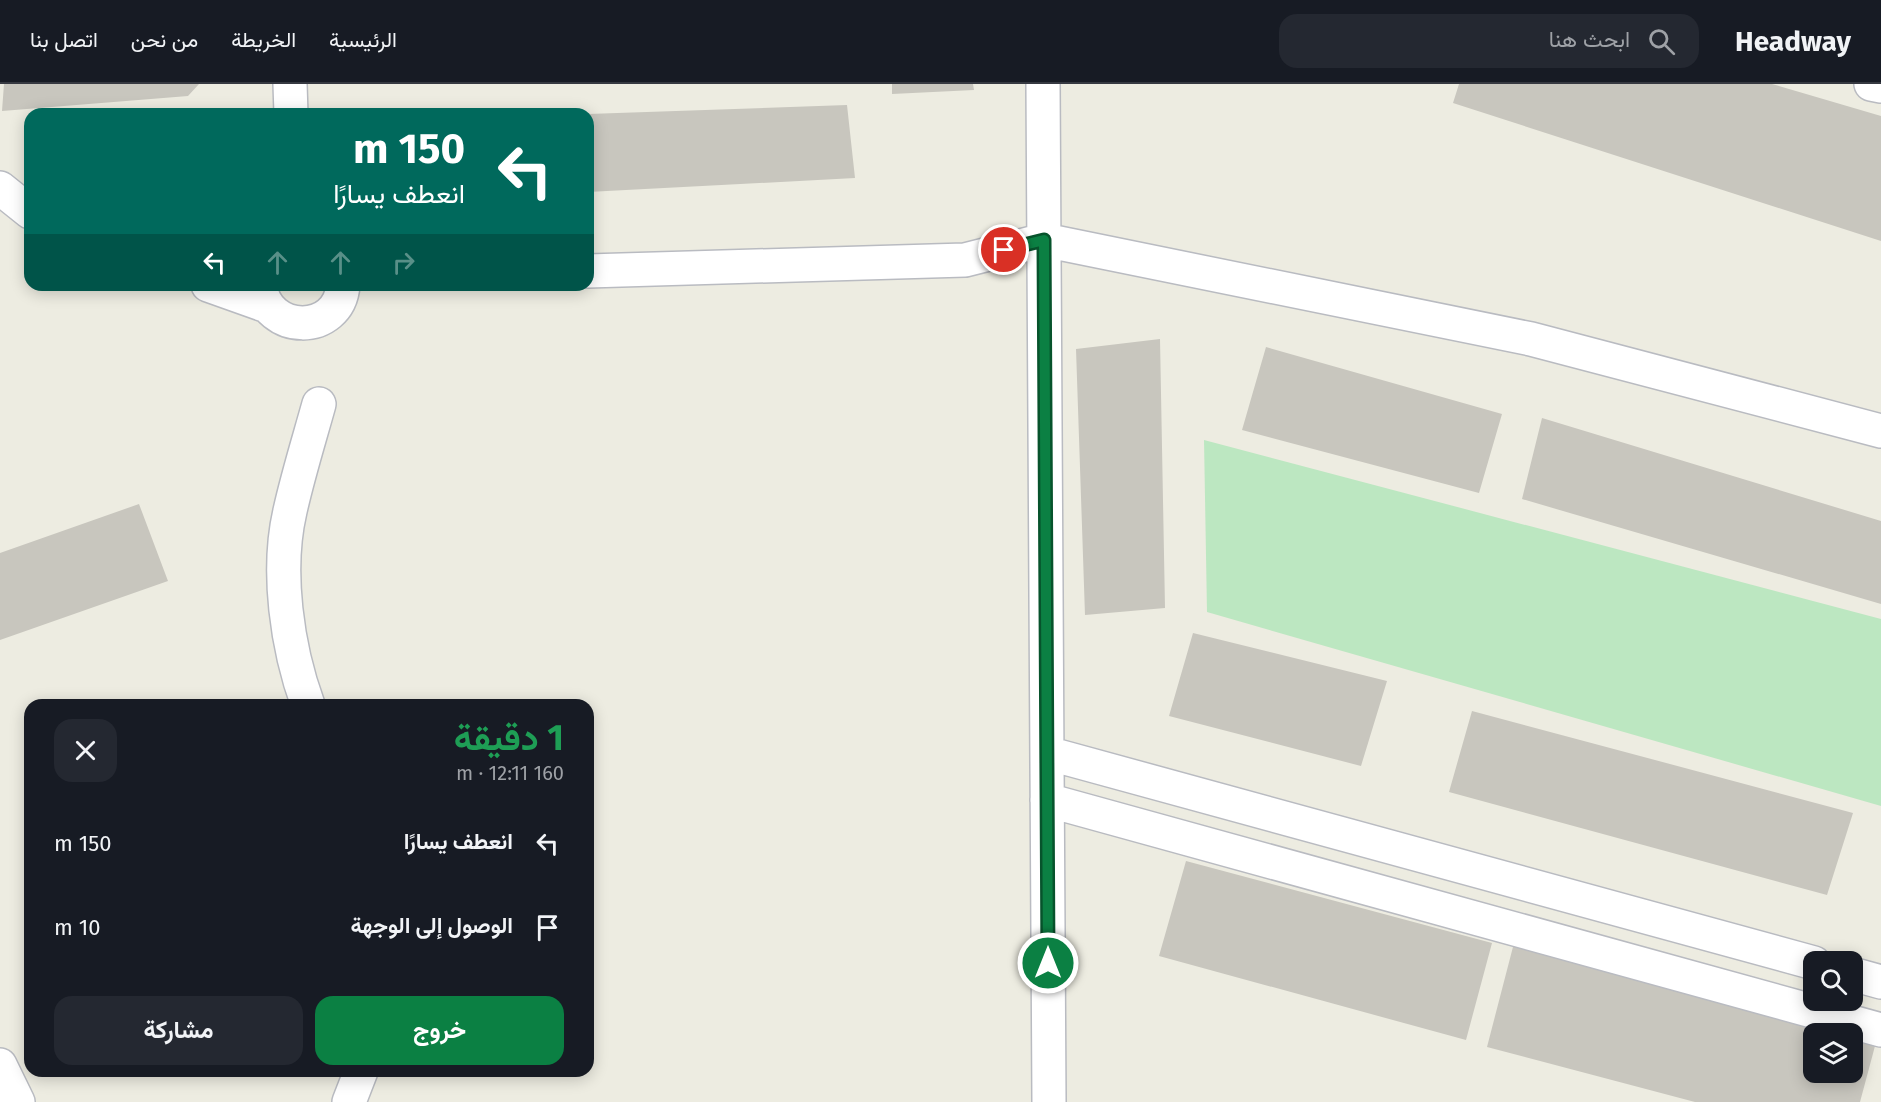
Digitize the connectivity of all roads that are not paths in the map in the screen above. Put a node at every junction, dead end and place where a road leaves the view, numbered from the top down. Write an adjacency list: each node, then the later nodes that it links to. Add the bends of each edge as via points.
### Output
1 (290, 84): 5 (street)
2 (1043, 84): 8 (street)
3 (1871, 84): 4 (street)
4 (1881, 86)
5 (291, 108)
6 (0, 188): 7 (street)
7 (24, 207)
8 (1044, 240): 9 (street, via 965,260); 14 (street, via 1531,339); 16 (street)
9 (594, 271)
10 (239, 291): 12 (street)
11 (341, 291): 12 (street, via 337,306 327,316 301,325 277,316)
12 (264, 296)
13 (319, 404): 15 (street, via 289,513 283,586 298,677)
14 (1881, 431)
15 (306, 699)
16 (1047, 753): 17 (street); 18 (street)
17 (1047, 800): 21 (street); 26 (street)
18 (1803, 960)
19 (1863, 977): 20 (street)
20 (1881, 982)
21 (1881, 1030)
22 (0, 1065): 24 (street)
23 (359, 1077): 25 (street)
24 (18, 1102)
25 (349, 1102)
26 (1049, 1102)

